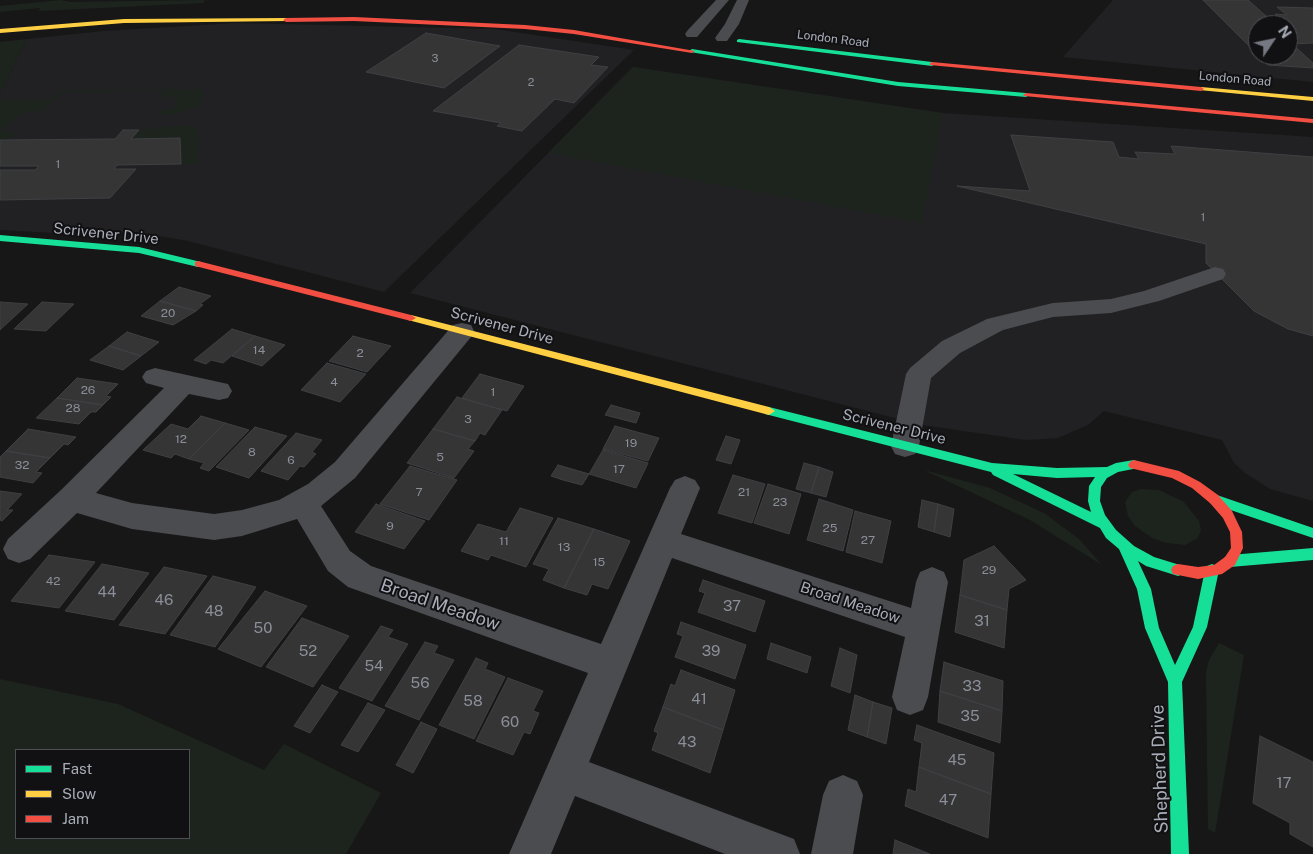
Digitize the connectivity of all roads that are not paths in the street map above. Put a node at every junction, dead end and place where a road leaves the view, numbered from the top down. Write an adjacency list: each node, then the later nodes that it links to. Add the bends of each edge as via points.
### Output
1 (723, 0): 8 (street)
2 (743, 0): 8 (street, via 732,24)
3 (159, 9): 5 (main road)
4 (498, 14): 6 (main road)
5 (0, 21)
6 (594, 23)
7 (0, 31): 9 (main road, via 124,21 354,19 524,27)
8 (702, 37): 9 (main road, via 678,44); 10 (main road, via 771,58); 11 (main road, London Road, via 881,59)
9 (642, 43): 10 (main road, via 855,77)
10 (988, 93): 12 (main road)
11 (1313, 99)
12 (1313, 121)
13 (0, 238): 15 (main road, Scrivener Drive, via 139,250)
14 (1215, 274): 19 (street, via 1112,306 1053,310 995,324 951,347 919,374)
15 (462, 331): 19 (main road, Scrivener Drive); 25 (street, via 345,470)
16 (155, 377): 17 (street)
17 (184, 383): 18 (street); 23 (street)
18 (218, 391)
19 (905, 446): 20 (main road, Scrivener Drive)
20 (992, 468): 21 (main road, Scrivener Drive, via 1057,473); 26 (main road, Scrivener Drive)
21 (1110, 472): 24 (main road, via 1134,465 1154,468 1175,474); 26 (main road, via 1103,475 1095,486 1094,500)
22 (685, 488): 28 (street)
23 (72, 499): 25 (street, via 132,516 214,527 275,515); 30 (street)
24 (1214, 499): 27 (main road); 32 (main road, via 1228,515 1236,532 1237,548)
25 (302, 502): 36 (street, Broad Meadow, via 339,561 360,577)
26 (1105, 526): 29 (main road)
27 (1313, 533)
28 (662, 540): 35 (street, Broad Meadow); 36 (street)
29 (1123, 544): 33 (main road, via 1150,562 1174,570 1198,573); 37 (main road, Shepherd Drive, via 1144,590 1152,628)
30 (19, 549)
31 (1313, 554): 32 (main road)
32 (1230, 561): 33 (main road)
33 (1212, 570): 37 (main road, Shepherd Drive, via 1200,627)
34 (932, 582): 35 (street)
35 (924, 628): 38 (street)
36 (610, 664): 39 (street)
37 (1175, 682): 44 (main road, Shepherd Drive)
38 (910, 697)
39 (564, 772): 41 (street); 42 (street)
40 (843, 795): 43 (street)
41 (530, 854)
42 (779, 854)
43 (832, 854)
44 (1180, 854)

